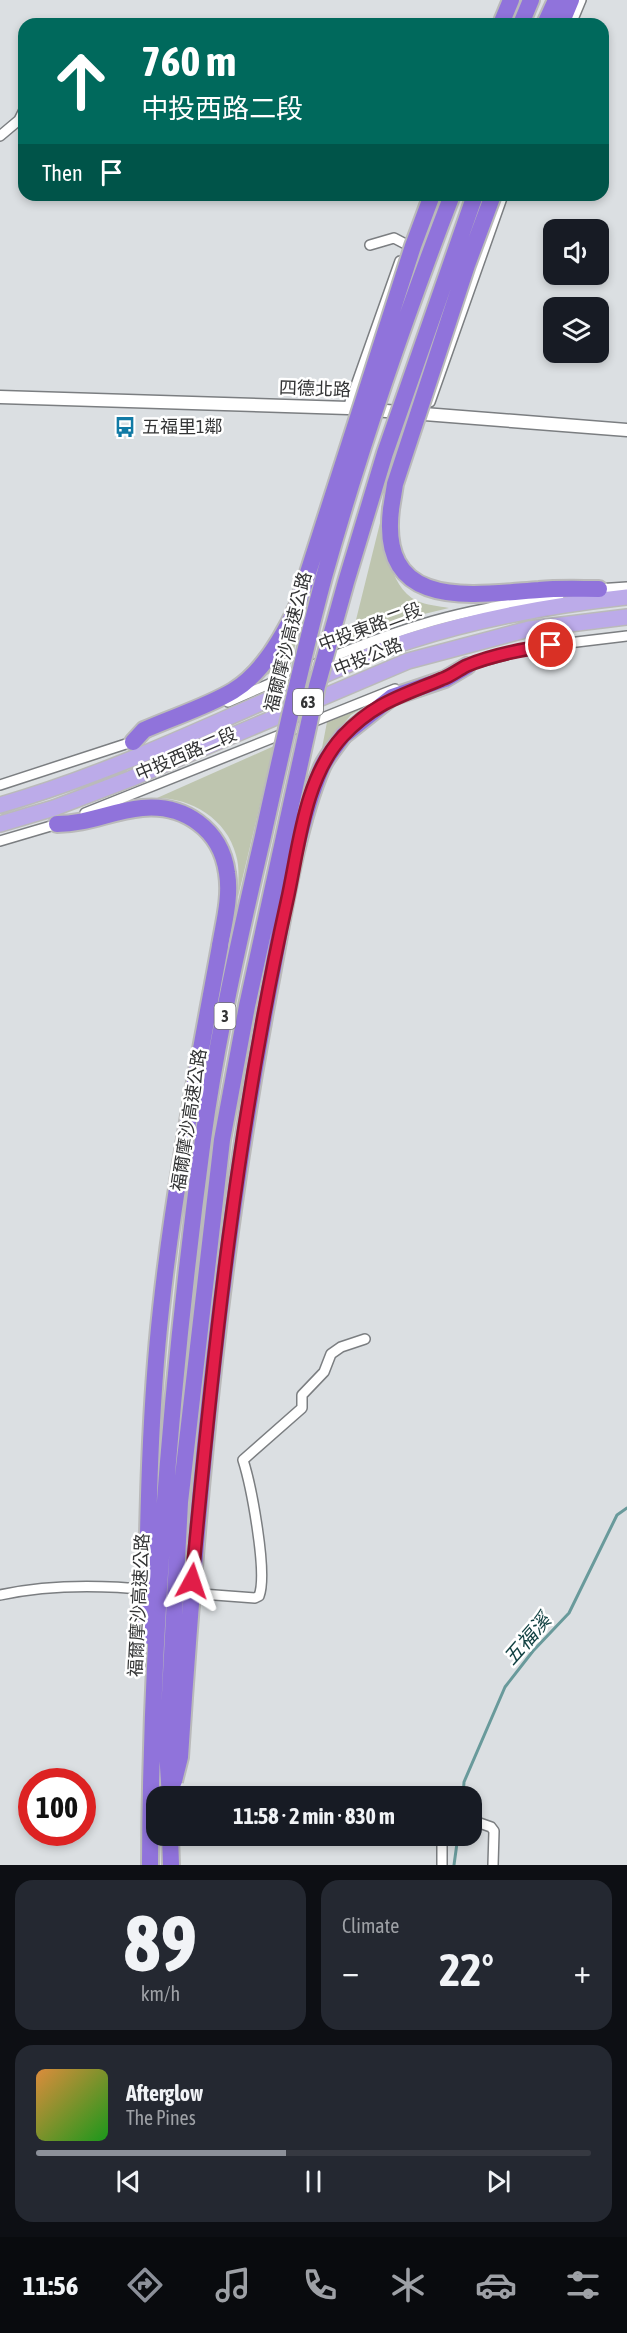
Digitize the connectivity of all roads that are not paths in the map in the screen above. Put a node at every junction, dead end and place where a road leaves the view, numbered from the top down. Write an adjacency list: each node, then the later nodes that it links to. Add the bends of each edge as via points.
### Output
1 (506, 0): 7 (street)
2 (511, 0): 8 (highway)
3 (531, 0): 9 (highway)
4 (556, 0): 10 (highway)
5 (571, 0): 11 (highway)
6 (581, 0): 12 (street)
7 (498, 18)
8 (504, 18)
9 (524, 18)
10 (548, 18)
11 (564, 18)
12 (574, 18)
13 (18, 121): 14 (street)
14 (0, 136)
15 (424, 201): 22 (street)
16 (430, 201): 38 (highway, bridge, via 297,607 284,636 234,690 144,730)
17 (450, 201): 46 (highway, 福爾摩沙高速公路 / 3, bridge, via 362,448 324,577 228,1003 204,1136 166,1473)
18 (473, 201): 47 (highway, 福爾摩沙高速公路 / 3, bridge, via 385,453 346,582 317,686 246,1006 222,1140 180,1502 167,1751)
19 (491, 201): 33 (highway, bridge, via 395,484 389,531 395,557 415,582 445,594)
20 (501, 201): 25 (street)
21 (370, 245): 22 (street, via 394,238)
22 (405, 246): 23 (street); 27 (street)
23 (436, 256)
24 (446, 260): 25 (street)
25 (476, 271): 29 (street)
26 (0, 397): 27 (street, 四德北路)
27 (348, 408): 28 (street, 四德北路)
28 (390, 411): 29 (street, 四德北路); 30 (street)
29 (427, 413): 31 (street, 四德北路)
30 (386, 427)
31 (627, 430)
32 (627, 586): 33 (street, 中投東路二段)
33 (599, 589): 38 (street, 中投東路二段, via 482,609 376,640)
34 (627, 597): 40 (main road, 中投公路 / 63, bridge, via 554,606 409,641 168,744)
35 (627, 617): 41 (main road, 中投公路 / 63, bridge, via 529,629 408,661 130,779)
36 (627, 636): 37 (street, 中投西路二段, via 535,648)
37 (467, 666): 42 (street, 中投西路二段, via 380,694); 48 (highway, bridge, via 392,697 343,736 323,764 304,822 238,1158 200,1493 180,1757)
38 (133, 742): 39 (street, 中投東路二段)
39 (0, 785)
40 (0, 805)
41 (0, 824)
42 (57, 824): 43 (street, 中投西路二段); 46 (highway, bridge, via 81,824 123,810 175,809 194,819 220,848 227,873 228,899 187,1130 161,1309 148,1528 146,1650)
43 (0, 841)
44 (365, 1339): 45 (street, via 331,1354 324,1372 302,1395 302,1408 243,1460 252,1489 259,1596 121,1587)
45 (0, 1595)
46 (150, 1760): 52 (highway, 福爾摩沙高速公路 / 3, bridge)
47 (169, 1786)
48 (173, 1786)
49 (482, 1824): 55 (street, via 494,1831)
50 (170, 1846): 53 (highway)
51 (442, 1846): 54 (street)
52 (150, 1865)
53 (171, 1865)
54 (442, 1865)
55 (493, 1865)

